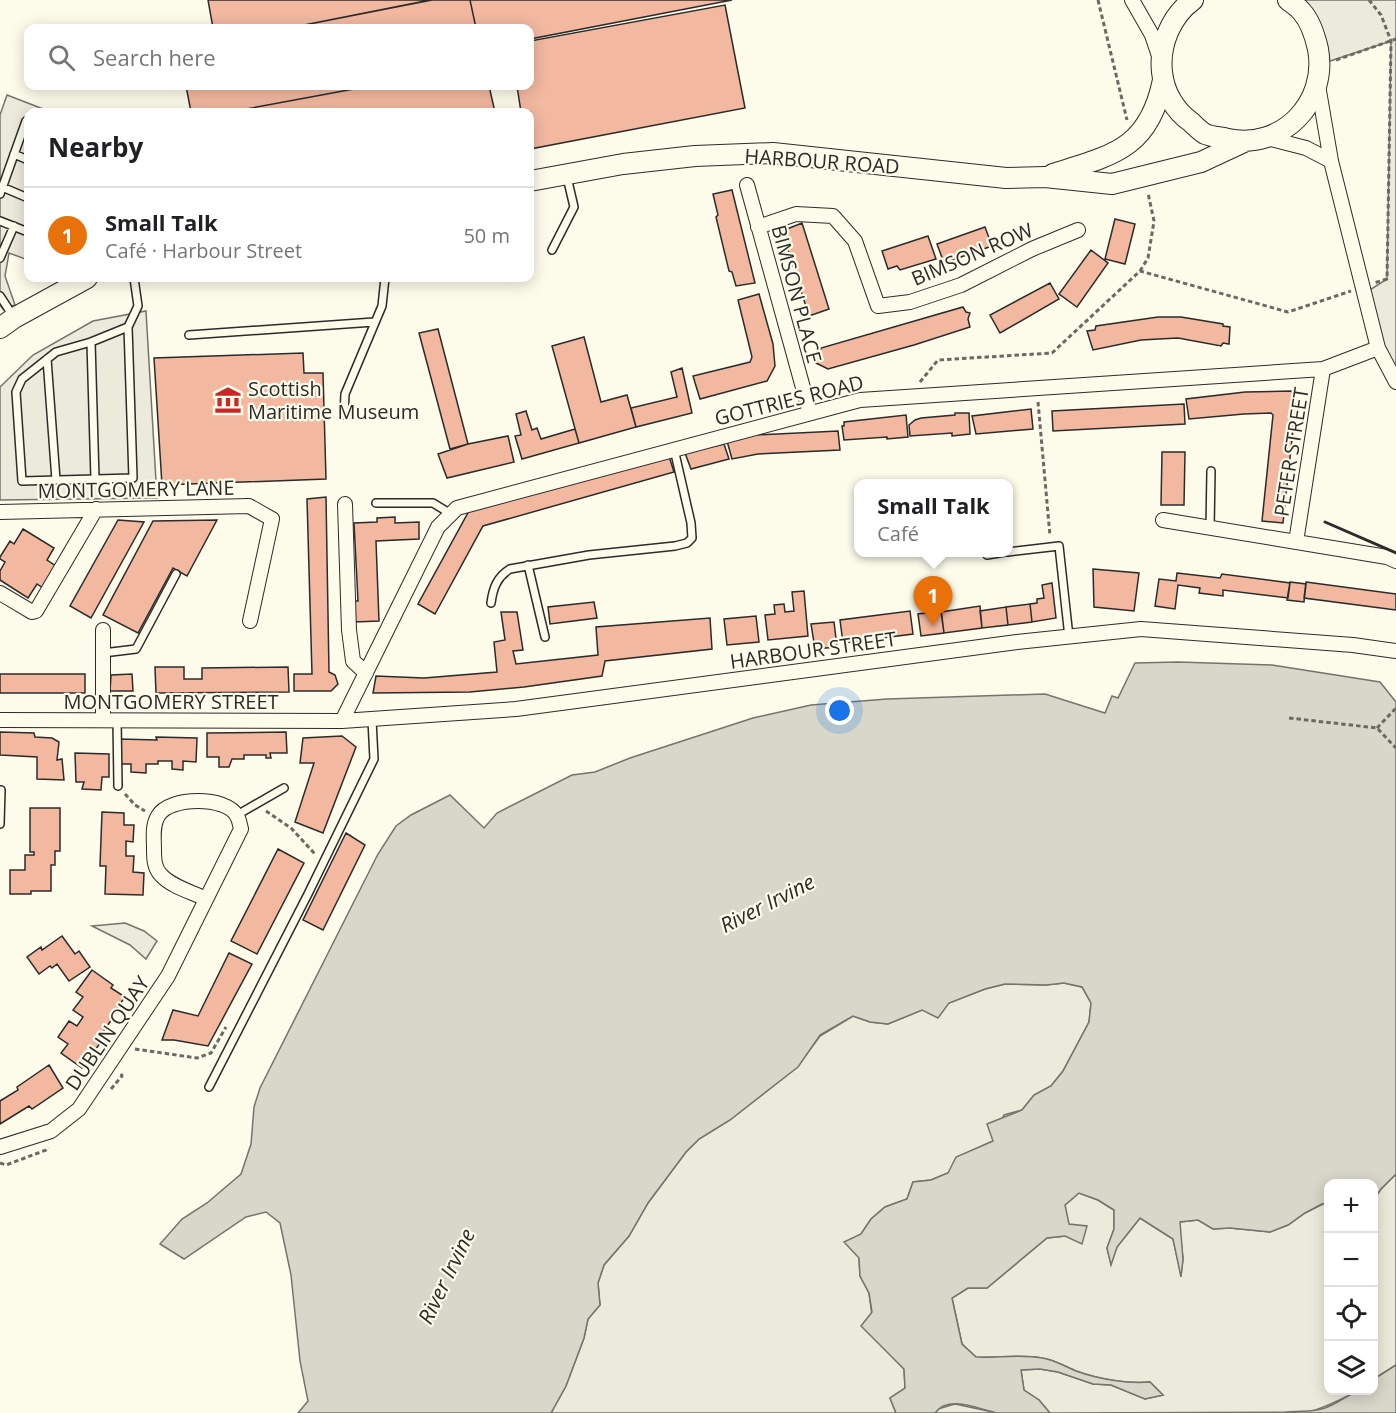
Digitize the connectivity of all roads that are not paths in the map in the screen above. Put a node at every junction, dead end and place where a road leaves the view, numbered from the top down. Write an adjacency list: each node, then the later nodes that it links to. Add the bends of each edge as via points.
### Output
1 (1132, 0): 4 (street, via 1152,35)
2 (1193, 0): 4 (street, HARBOUR ROAD, via 1182,8 1165,39)
3 (1294, 4): 5 (street, via 1315,33 1321,64)
4 (1162, 70): 8 (street, via 1171,100 1182,116 1206,134); 13 (street, HARBOUR ROAD, via 1158,102 1141,134 1128,146)
5 (1318, 85): 7 (street, via 1308,106 1290,125); 11 (street)
6 (24, 126): 9 (lane)
7 (1267, 138): 8 (street); 11 (street, via 1306,148)
8 (1244, 142): 13 (street, HARBOUR ROAD, via 1201,162 1112,184)
9 (14, 154): 10 (lane); 16 (lane)
10 (24, 158)
11 (1331, 161): 34 (street)
12 (566, 175): 13 (street, HARBOUR ROAD, via 623,164 773,153 1006,178); 14 (street, HARBOUR ROAD); 23 (lane, via 574,207)
13 (1045, 177)
14 (534, 180)
15 (747, 185): 20 (street, BIMSON PLACE)
16 (1, 191): 17 (lane)
17 (24, 197)
18 (0, 220): 19 (lane)
19 (14, 226): 21 (lane); 24 (lane)
20 (759, 227): 22 (street, BIMSON ROW, via 796,214 833,216 855,241 878,306 910,302 961,285); 38 (street, BIMSON PLACE)
21 (24, 230)
22 (1077, 230)
23 (552, 250)
24 (0, 258)
25 (80, 282): 30 (street)
26 (135, 282): 31 (lane, via 138,306)
27 (385, 282): 29 (lane, via 382,306)
28 (0, 296): 30 (lane)
29 (374, 322): 32 (lane); 39 (lane, via 345,394)
30 (7, 323)
31 (128, 327): 33 (lane); 42 (lane, via 133,478)
32 (189, 335)
33 (91, 342): 35 (lane, via 56,352); 42 (lane)
34 (1378, 348): 36 (street, GOTTRIES ROAD); 37 (street)
35 (47, 359): 43 (lane); 43 (lane, via 22,379 16,392 22,481)
36 (1323, 369): 38 (street, GOTTRIES ROAD, via 860,400); 51 (street, PETER STREET)
37 (1396, 382)
38 (810, 413): 40 (street, GOTTRIES ROAD)
39 (344, 415)
40 (674, 449): 48 (street, GOTTRIES ROAD, via 458,508); 54 (lane, via 692,522 692,538 687,543)
41 (1211, 471): 50 (lane)
42 (95, 479): 43 (lane)
43 (56, 480)
44 (376, 503): 48 (lane, via 433,503)
45 (345, 504): 64 (street, via 350,640 353,661)
46 (96, 509): 47 (street, MONTGOMERY LANE); 56 (street, via 36,611); 58 (street, MONTGOMERY LANE, via 249,506 272,519)
47 (0, 512)
48 (451, 514): 64 (street, GOTTRIES ROAD, via 438,527)
49 (1163, 520): 50 (street, PETER STREET)
50 (1210, 529): 51 (street, PETER STREET)
51 (1296, 542): 53 (street, PETER STREET, via 1387,556)
52 (1013, 551): 61 (lane, via 1059,546)
53 (1396, 561)
54 (528, 565): 57 (lane, via 504,573 495,584); 60 (lane)
55 (176, 574): 63 (lane, via 136,649)
56 (0, 593)
57 (491, 603)
58 (250, 621)
59 (103, 630): 63 (street)
60 (545, 637)
61 (1069, 637): 62 (street, HARBOUR STREET, via 1141,629); 67 (street, HARBOUR STREET, via 516,710)
62 (1396, 651)
63 (103, 653): 65 (street)
64 (366, 673): 68 (street, GOTTRIES ROAD)
65 (110, 719): 66 (street, MONTGOMERY STREET); 68 (street, MONTGOMERY STREET); 69 (lane)
66 (0, 720)
67 (372, 720): 68 (street, HARBOUR STREET); 75 (lane, via 374,759)
68 (342, 721)
69 (118, 786)
70 (284, 788): 72 (lane)
71 (1, 790): 73 (lane)
72 (237, 815): 74 (street, DUBLIN QUAY, via 241,829); 74 (street, via 224,805 186,801 175,803 158,817 154,828 154,864 160,875)
73 (0, 824)
74 (206, 899): 76 (street, DUBLIN QUAY, via 168,976 79,1109 51,1131)
75 (209, 1087)
76 (0, 1147)

